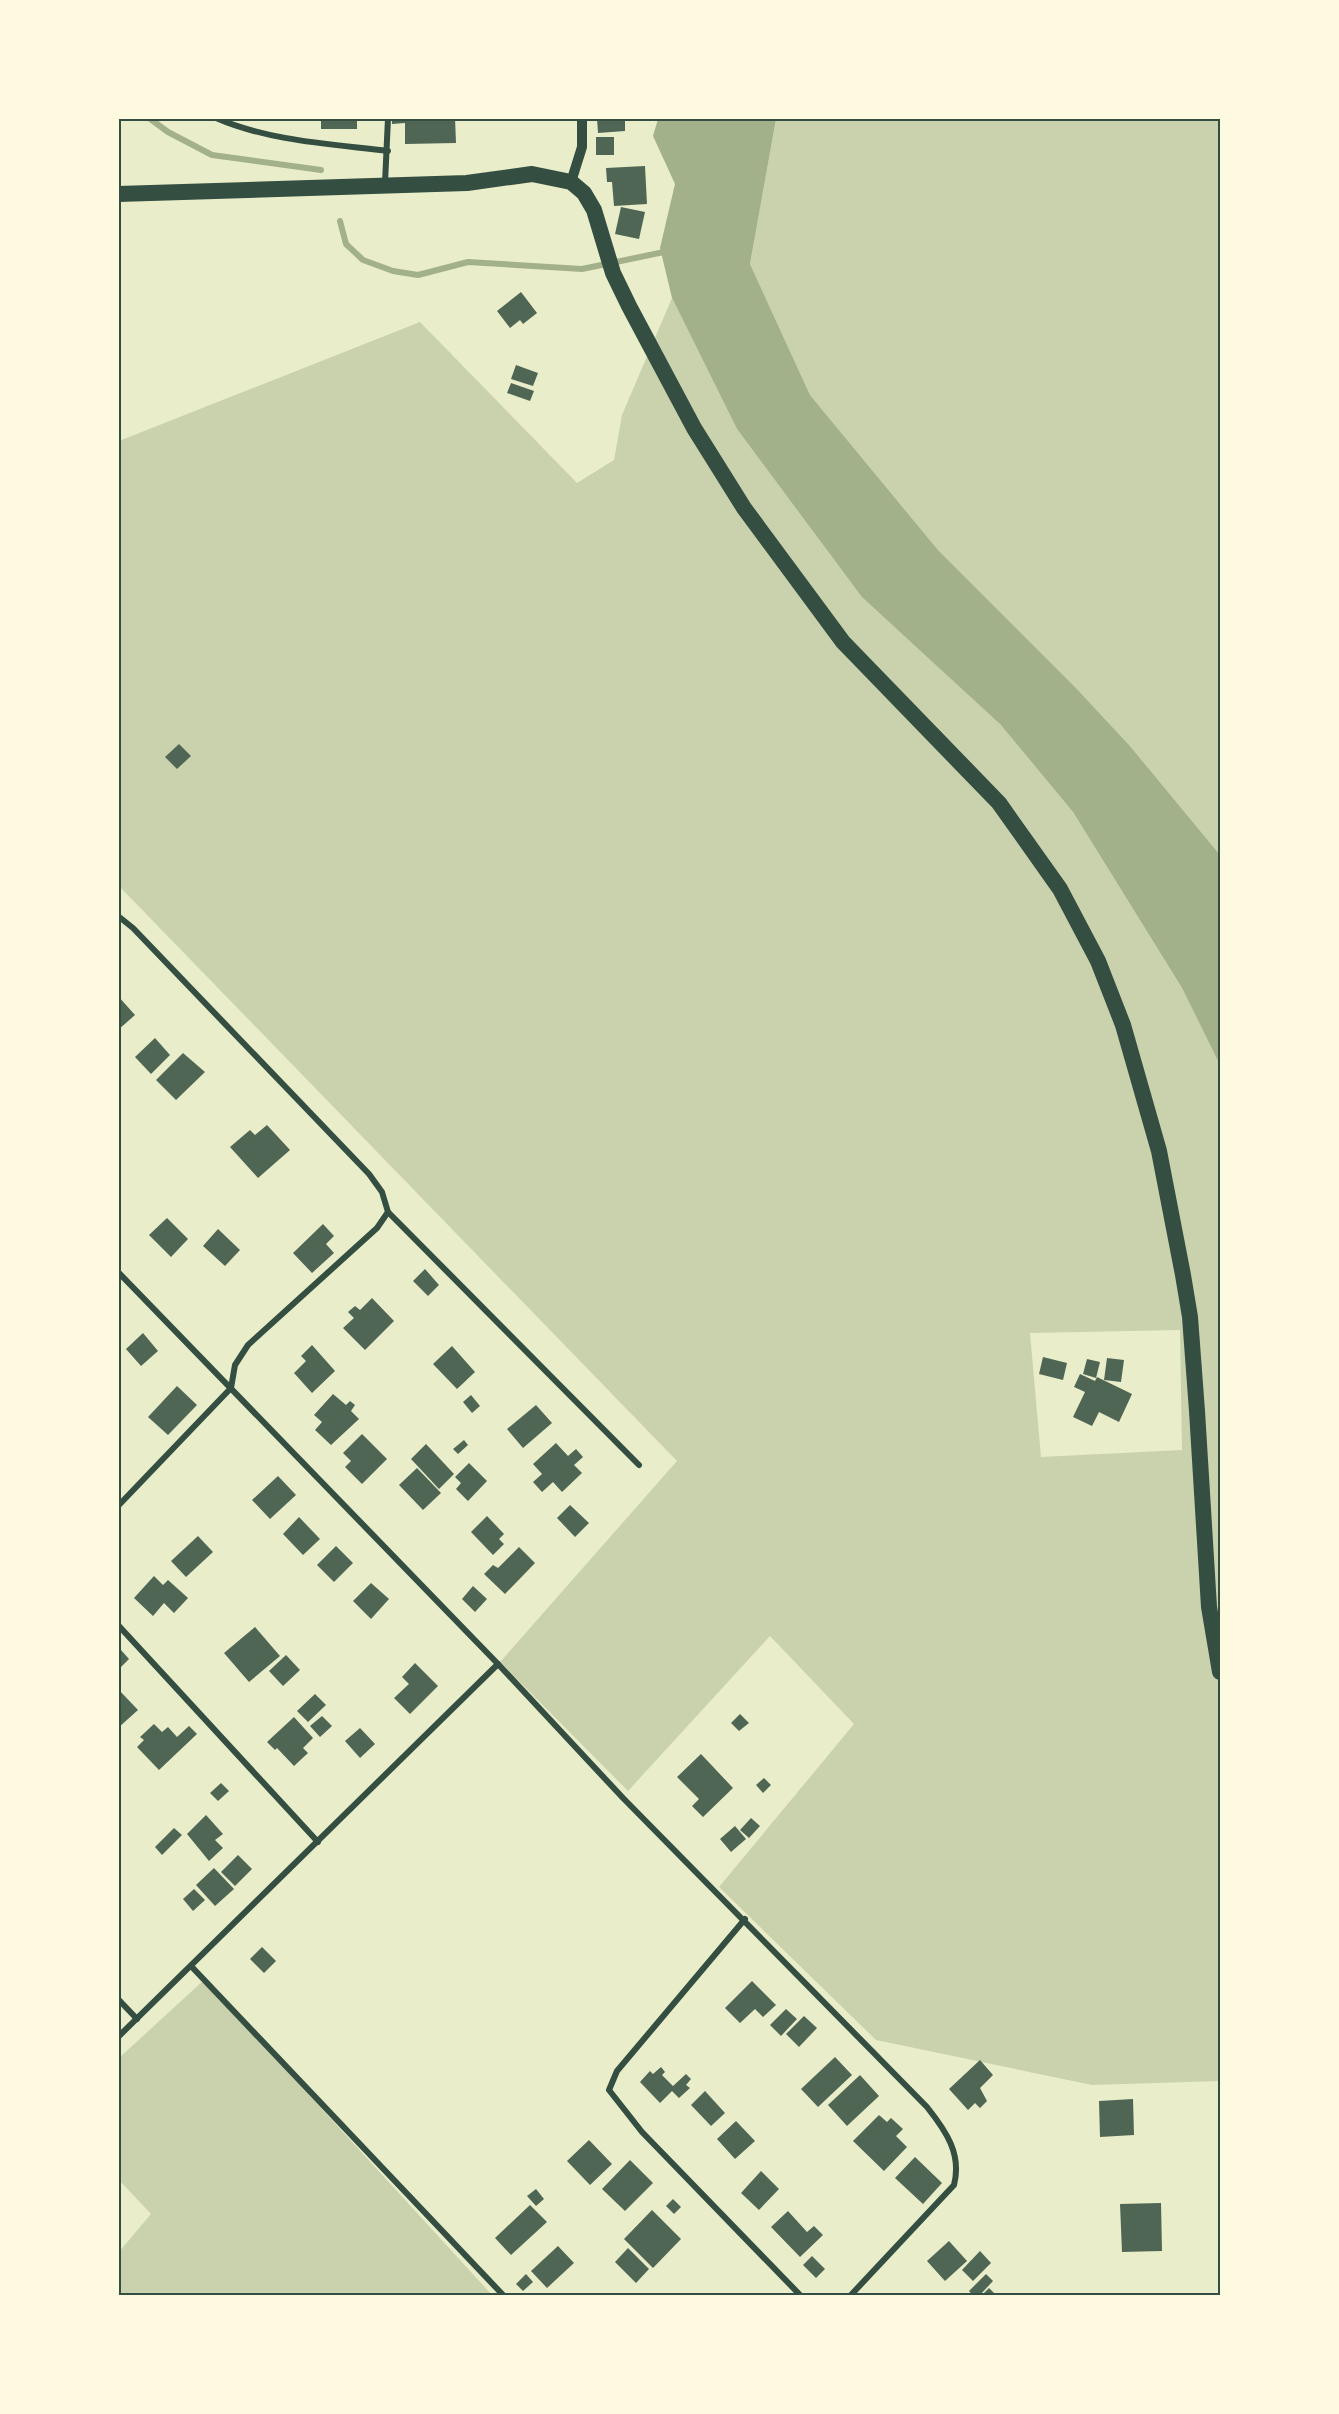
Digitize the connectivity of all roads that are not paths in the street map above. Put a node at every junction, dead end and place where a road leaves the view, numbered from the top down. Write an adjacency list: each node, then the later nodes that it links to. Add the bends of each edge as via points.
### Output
1 (216, 118): 4 (street, via 245,129 294,139)
2 (388, 118): 4 (street)
3 (582, 118): 5 (street, via 582,147)
4 (388, 151): 6 (street)
5 (571, 182): 6 (highway, via 532,174 466,183); 16 (highway, via 584,193 594,210 613,273 694,428 751,518 843,642 999,803 1060,889 1098,961 1123,1026 1159,1151 1183,1275 1195,1387 1209,1607)
6 (384, 186): 7 (highway)
7 (118, 194)
8 (118, 916): 9 (street, via 369,1174 382,1192)
9 (388, 1212): 11 (street, via 377,1228 248,1345 236,1365); 12 (street)
10 (118, 1272): 11 (street)
11 (231, 1388): 13 (street); 15 (street)
12 (639, 1465)
13 (118, 1506)
14 (118, 1624): 17 (street)
15 (498, 1664): 17 (street); 18 (street)
16 (1221, 1672)
17 (318, 1842): 19 (street)
18 (745, 1919): 24 (street, via 617,2071 609,2090 642,2132); 25 (street, via 927,2107 953,2146 957,2171 954,2186)
19 (191, 1966): 21 (street); 23 (street)
20 (118, 1999): 21 (street)
21 (137, 2019): 22 (street)
22 (118, 2037)
23 (504, 2295)
24 (801, 2295)
25 (850, 2295)

